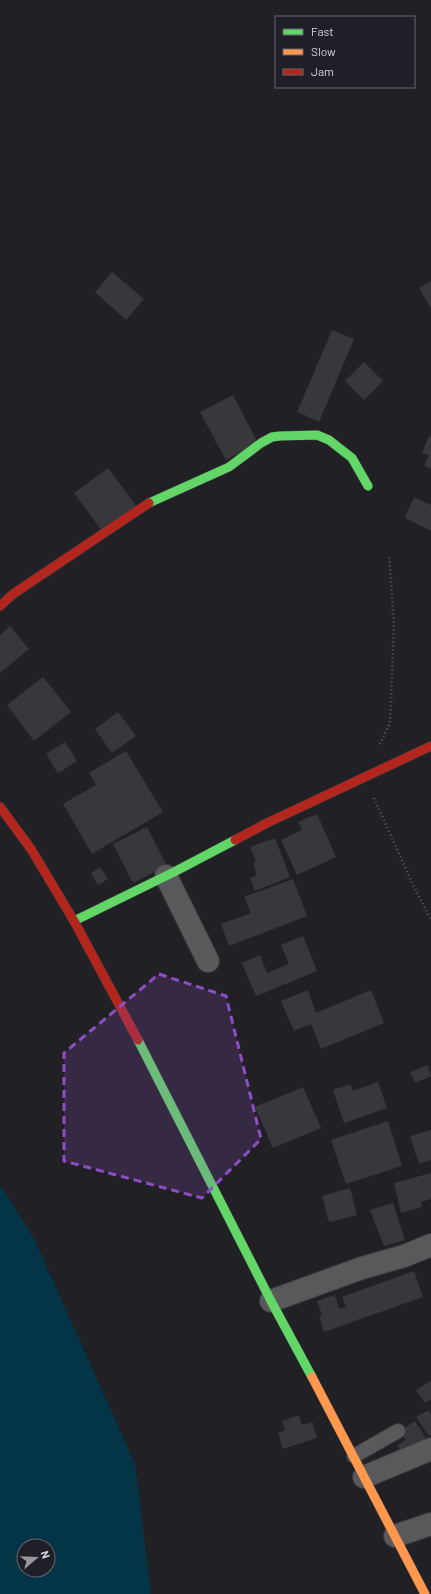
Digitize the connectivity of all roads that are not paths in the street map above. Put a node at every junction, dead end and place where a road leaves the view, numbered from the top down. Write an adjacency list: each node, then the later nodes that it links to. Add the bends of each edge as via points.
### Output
1 (368, 486): 2 (main road, via 352,458 329,440 317,435 272,437 229,467 146,504 13,594)
2 (0, 606)
3 (431, 746): 5 (main road, via 267,823)
4 (0, 807): 6 (main road, via 31,849)
5 (166, 876): 6 (main road); 7 (street)
6 (74, 921): 9 (main road, via 162,1086)
7 (208, 961)
8 (431, 1245): 9 (street)
9 (271, 1301): 12 (main road)
10 (398, 1432): 12 (lane)
11 (431, 1448): 13 (street)
12 (354, 1456): 13 (main road)
13 (364, 1477): 15 (main road)
14 (431, 1524): 15 (street)
15 (395, 1536): 16 (main road)
16 (425, 1594)

